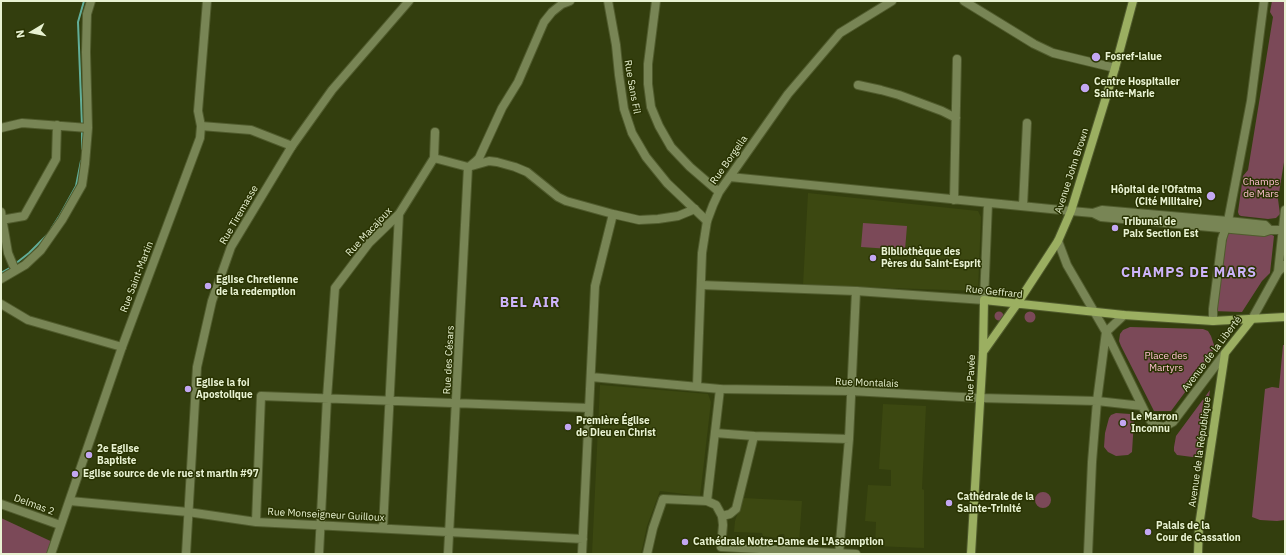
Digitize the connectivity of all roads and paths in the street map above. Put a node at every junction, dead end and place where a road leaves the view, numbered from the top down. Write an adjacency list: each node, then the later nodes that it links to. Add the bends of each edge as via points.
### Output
1 (91, 1): 19 (street, via 87,14 86,52)
2 (207, 1): 17 (street, Rue Saint-Martin, via 198,111)
3 (409, 1): 21 (street, Rue Tiremasse, via 332,90)
4 (570, 1): 23 (street, via 552,12 544,22 518,82 502,108 479,158)
5 (608, 1): 29 (street, Rue Sans Fil, via 624,108 632,133 646,157 667,183)
6 (656, 1): 25 (street, via 648,64 651,107 672,147)
7 (892, 1): 24 (street, Rue Borgella, via 840,33 788,94)
8 (964, 1): 12 (street, via 1053,53)
9 (1133, 1): 12 (main road, Avenue John Brown)
10 (1264, 1): 36 (street, via 1251,101)
11 (957, 59): 14 (street)
12 (1115, 68): 30 (main road, Avenue John Brown)
13 (858, 85): 14 (street, via 899,95)
14 (956, 118): 26 (street)
15 (1027, 123): 28 (street)
16 (57, 125): 18 (street, via 22,123); 19 (street); 34 (street, via 56,159 24,216)
17 (201, 126): 21 (street, via 251,130); 54 (street, Rue Saint-Martin, via 193,159)
18 (1, 128)
19 (88, 128): 42 (street, via 84,174 76,197 41,250 25,265)
20 (435, 132): 22 (street)
21 (292, 146): 74 (street, Rue Tiremasse, via 231,247 212,301 197,366)
22 (434, 158): 23 (street); 32 (street, Rue Macajoux)
23 (468, 167): 33 (street, via 489,161 515,167 566,201); 65 (street, Rue des Césars)
24 (730, 177): 25 (street, Rue Borgella); 26 (street)
25 (719, 192): 35 (street, Rue Borgella)
26 (954, 200): 27 (street)
27 (988, 203): 28 (street); 45 (street, Rue Pavée)
28 (1023, 206): 30 (street)
29 (695, 209): 33 (street, via 678,216 639,220); 35 (street, Rue Sans Fil)
30 (1071, 210): 36 (street, via 1093,213 1100,217); 38 (main road, Avenue John Brown)
31 (1285, 210): 37 (street)
32 (400, 214): 61 (street, Rue Macajoux, via 370,243 335,288); 63 (street)
33 (613, 214): 57 (street, via 595,286)
34 (1, 218): 39 (street)
35 (707, 221): 43 (street, Rue Borgella)
36 (1227, 225): 37 (street, via 1264,232); 52 (street, via 1222,239)
37 (1284, 230): 41 (street)
38 (1058, 241): 47 (main road, Avenue John Brown); 48 (street, via 1067,265)
39 (13, 265)
40 (1285, 266): 41 (street, Avenue de la Liberté)
41 (1278, 272): 51 (street, Avenue de la Liberté)
42 (1, 279)
43 (701, 285): 44 (street, Rue Geffrard); 58 (street, Rue Borgella)
44 (856, 291): 45 (street, Rue Geffrard); 60 (street)
45 (984, 300): 47 (main road, Rue Geffrard); 55 (main road, Rue Pavée)
46 (1, 304): 54 (street, via 28,320)
47 (1017, 304): 48 (main road, Rue Geffrard); 55 (main road, Avenue John Brown)
48 (1095, 312): 49 (main road, Rue Geffrard); 53 (street)
49 (1124, 315): 52 (main road, Rue Geffrard); 53 (street)
50 (1285, 317): 51 (main road, Rue Geffrard)
51 (1252, 319): 52 (main road, Rue Geffrard); 56 (main road, Avenue de la Liberté)
52 (1213, 321)
53 (1106, 332): 64 (street); 66 (street)
54 (122, 346): 71 (street, Rue Saint-Martin)
55 (983, 352): 62 (main road, Rue Pavée)
56 (1225, 353): 66 (street, Avenue de la Liberté, via 1176,419 1167,426 1151,422); 94 (main road, Avenue de la République, via 1199,526)
57 (591, 378): 58 (street, Rue Montalais); 67 (street)
58 (697, 386): 59 (street, Rue Montalais)
59 (720, 389): 60 (street, Rue Montalais); 68 (street)
60 (851, 391): 62 (street, Rue Montalais); 70 (street)
61 (327, 398): 63 (street); 76 (street, via 261,396); 78 (street, Rue Macajoux)
62 (980, 398): 64 (street, Rue Montalais); 92 (main road, Rue Pavée)
63 (390, 401): 65 (street); 79 (street)
64 (1097, 402): 66 (street, Rue Montalais); 93 (street)
65 (457, 403): 67 (street); 80 (street, Rue des Césars)
66 (1142, 406)
67 (589, 408): 81 (street)
68 (714, 432): 69 (street); 72 (street)
69 (754, 436): 70 (street); 75 (street, via 736,509)
70 (849, 440): 84 (street)
71 (70, 501): 74 (street, Rue Monseigneur Guilloux); 77 (street, Rue Saint-Martin)
72 (707, 501): 75 (street, via 713,502); 90 (street, via 663,499)
73 (1, 504): 77 (street, Delmas 2)
74 (188, 512): 76 (street, Rue Monseigneur Guilloux); 86 (street, Rue Tiremasse)
75 (722, 516): 82 (street)
76 (256, 522): 78 (street, Rue Monseigneur Guilloux)
77 (60, 525): 85 (street, Rue Saint-Martin)
78 (320, 525): 79 (street, Rue Monseigneur Guilloux); 87 (street, Rue Macajoux)
79 (383, 528): 80 (street, Rue Monseigneur Guilloux)
80 (449, 532): 81 (street, Rue Monseigneur Guilloux); 88 (street, Rue des Césars)
81 (583, 539): 89 (street)
82 (721, 550): 83 (street)
83 (782, 552): 84 (street)
84 (839, 553): 91 (street)
85 (51, 554)
86 (186, 554)
87 (319, 554)
88 (448, 554)
89 (582, 554)
90 (647, 554)
91 (856, 554)
92 (971, 554)
93 (1088, 554)
94 (1198, 554)

